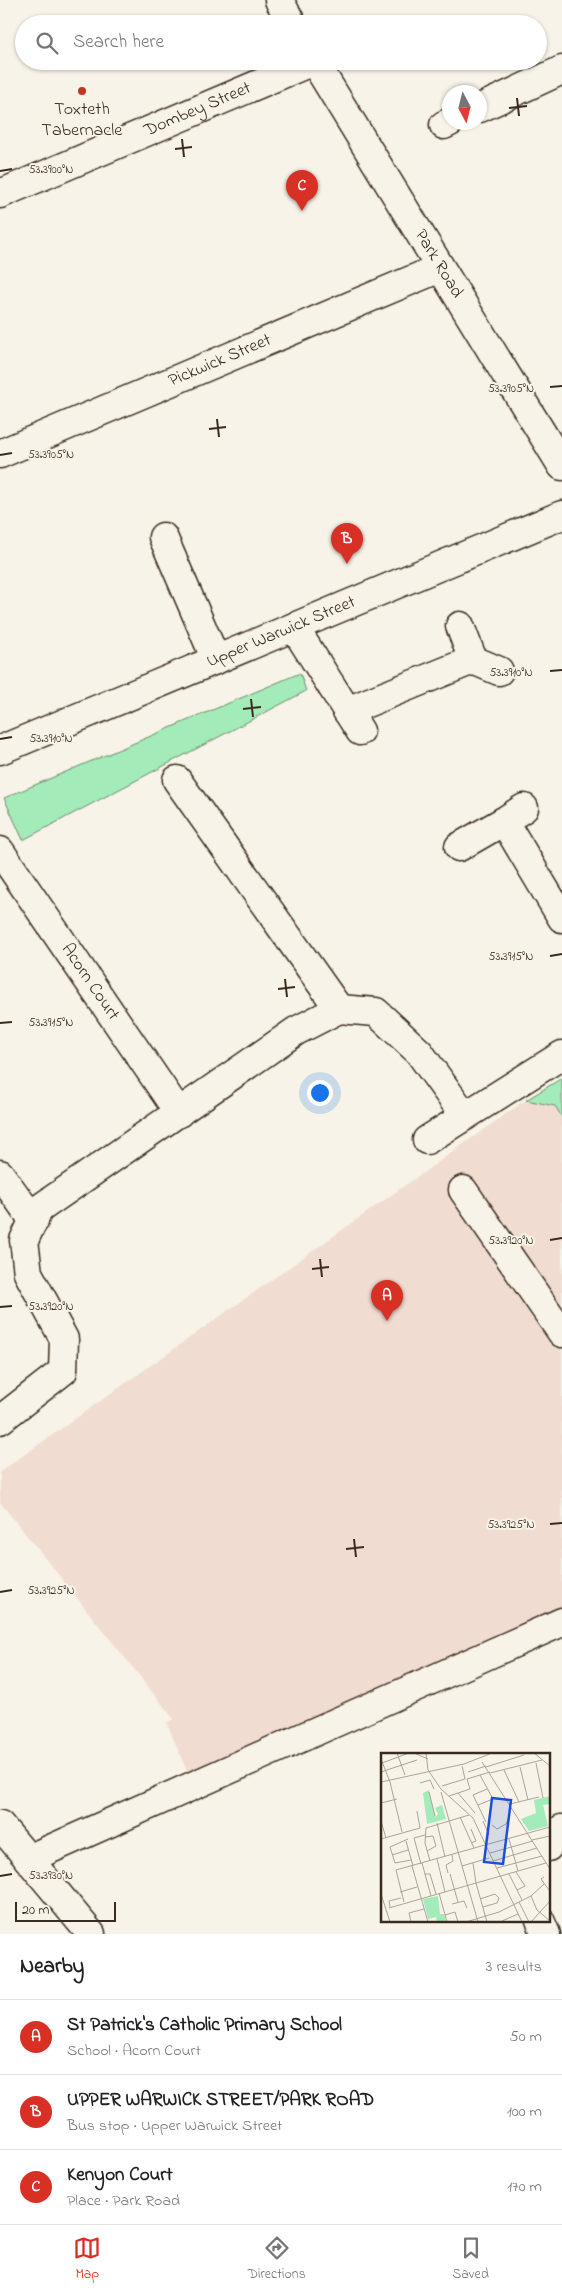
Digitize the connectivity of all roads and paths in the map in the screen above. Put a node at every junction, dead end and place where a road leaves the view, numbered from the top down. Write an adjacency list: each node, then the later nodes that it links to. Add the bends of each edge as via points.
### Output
1 (279, 0): 2 (main road)
2 (287, 15)
3 (293, 70): 7 (main road, Dombey Street)
4 (319, 70): 8 (main road, Park Road)
5 (562, 70): 6 (main road)
6 (487, 105)
7 (0, 194)
8 (440, 268): 9 (main road, Pickwick Street); 10 (main road, Park Road)
9 (0, 454)
10 (562, 466)
11 (562, 515): 14 (main road, Upper Warwick Street)
12 (163, 537): 15 (main road)
13 (460, 626): 16 (main road)
14 (294, 627): 15 (main road, Upper Warwick Street); 16 (main road, via 353,721)
15 (216, 660): 18 (main road, Upper Warwick Street)
16 (473, 660): 17 (main road)
17 (499, 671)
18 (0, 750)
19 (177, 780): 23 (main road)
20 (459, 848): 22 (main road, via 514,814)
21 (0, 852): 25 (main road, Acorn Court)
22 (562, 918)
23 (339, 1009): 25 (main road, via 296,1030); 26 (main road, via 376,1012 419,1052)
24 (562, 1055): 26 (main road)
25 (179, 1113): 30 (main road, via 39,1209)
26 (465, 1116): 27 (main road)
27 (427, 1140)
28 (0, 1174): 30 (main road)
29 (463, 1190): 31 (main road)
30 (34, 1221): 32 (main road, via 24,1240 28,1273 64,1339 63,1371)
31 (562, 1334)
32 (0, 1420)
33 (562, 1622): 37 (main road)
34 (0, 1825): 37 (main road)
35 (562, 1830): 36 (main road)
36 (550, 1845)
37 (28, 1859): 39 (main road)
38 (541, 1922): 40 (main road)
39 (90, 1934)
40 (546, 1934)

